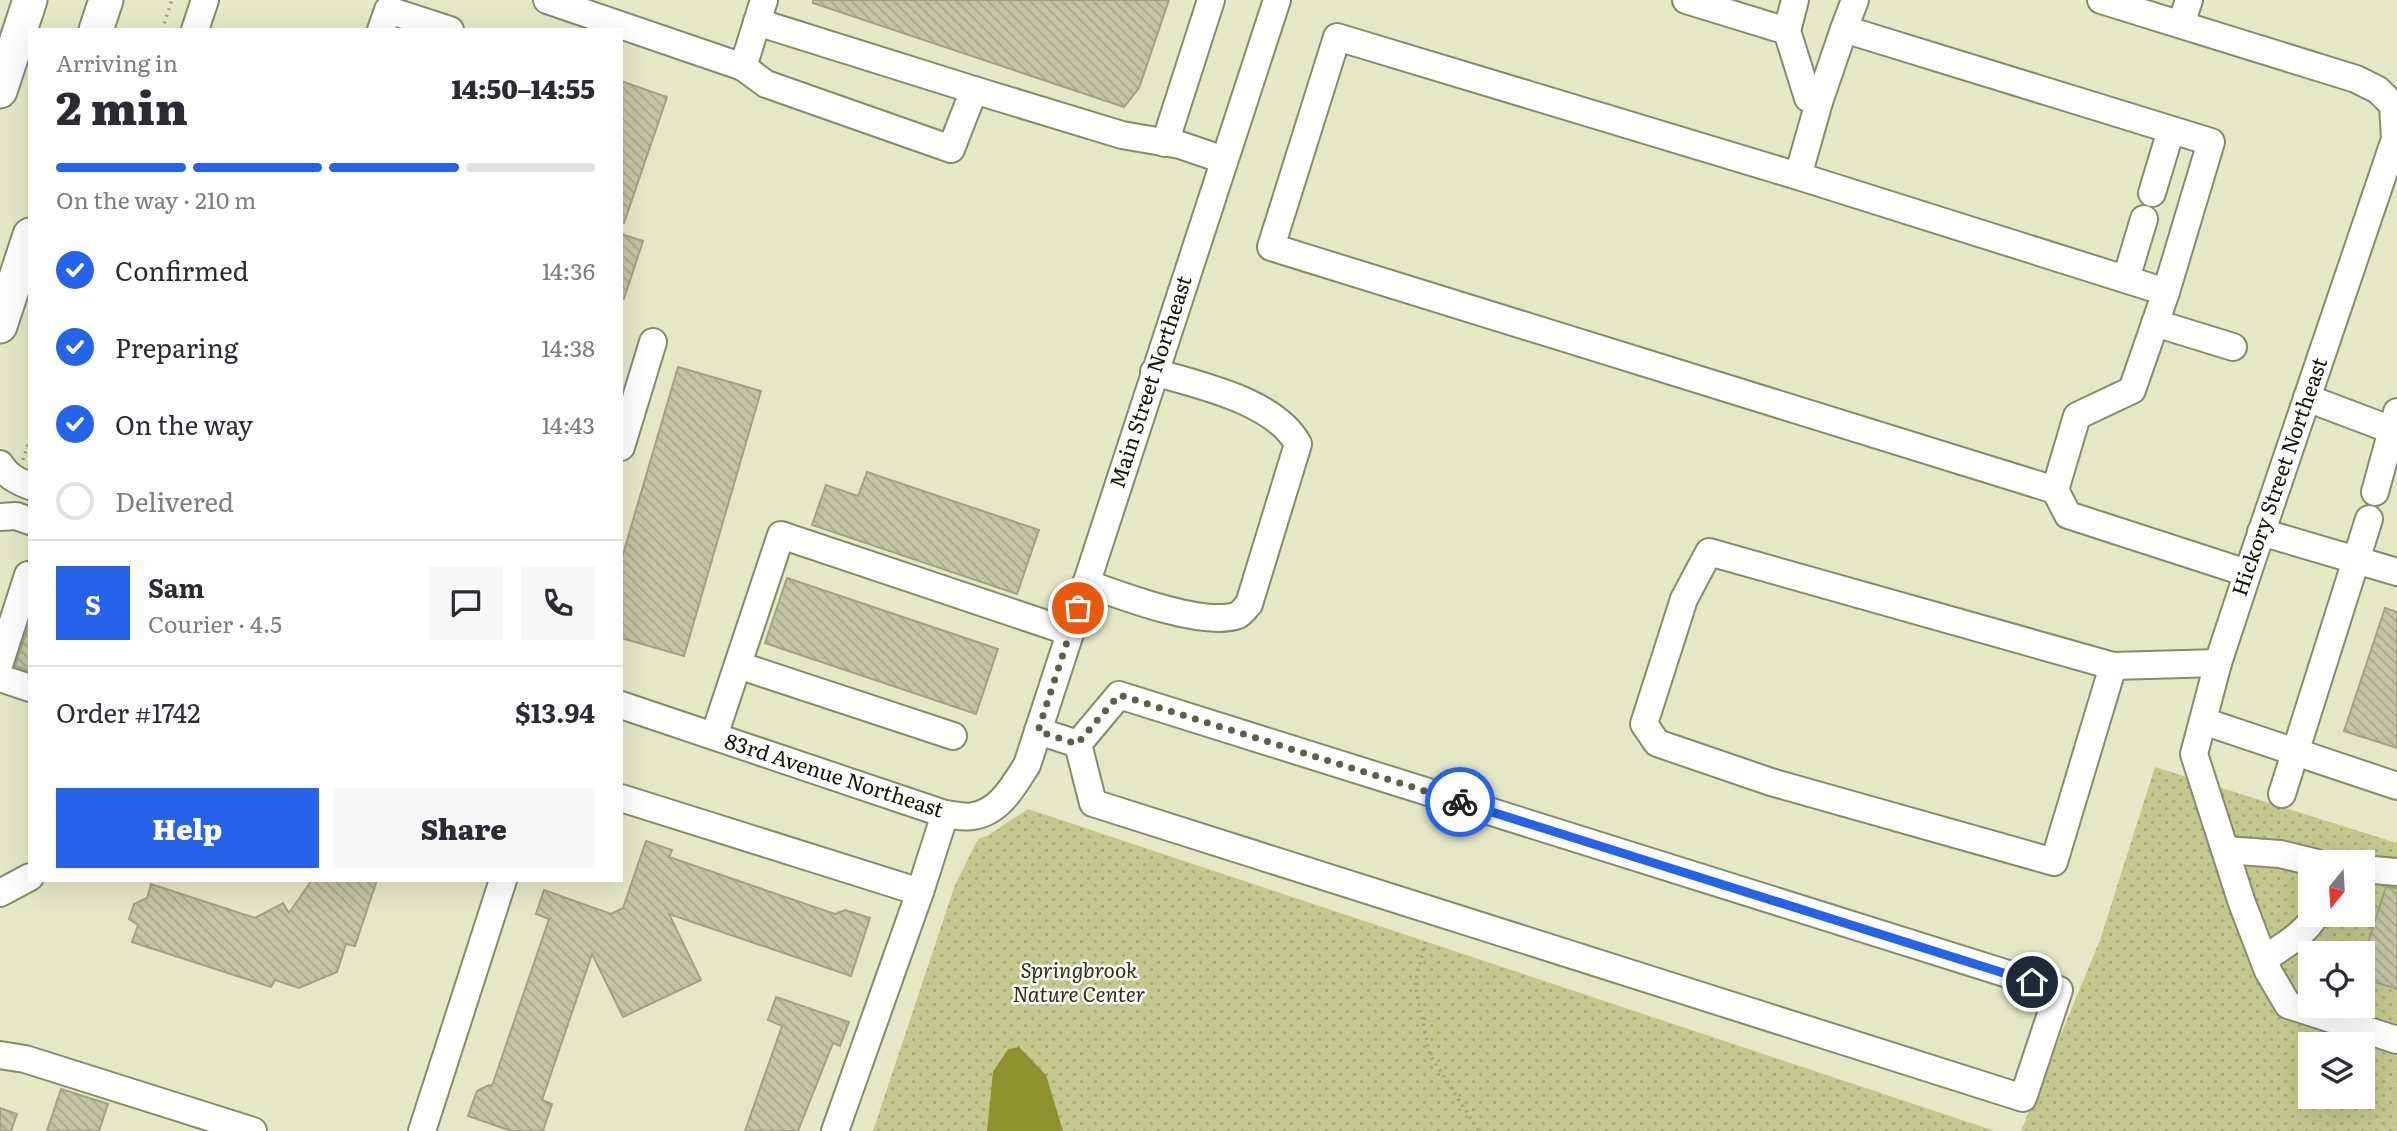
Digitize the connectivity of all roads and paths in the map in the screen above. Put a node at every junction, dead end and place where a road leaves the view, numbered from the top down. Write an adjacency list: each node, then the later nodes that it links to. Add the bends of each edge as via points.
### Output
1 (30, 0): 24 (main road)
2 (106, 0): 14 (main road)
3 (172, 0): 15 (path)
4 (205, 0): 16 (street)
5 (547, 0): 21 (street)
6 (1211, 0): 27 (street)
7 (1276, 0): 28 (street, Main Street Northeast)
8 (1686, 0): 20 (street)
9 (1796, 0): 20 (street)
10 (1855, 0): 19 (street)
11 (2101, 0): 13 (street)
12 (760, 11): 21 (street); 22 (street)
13 (2185, 12): 23 (street)
14 (97, 28)
15 (163, 28)
16 (196, 28)
17 (382, 28): 18 (street, via 388,9)
18 (444, 28)
19 (1844, 29): 25 (street); 26 (street)
20 (1787, 31): 25 (street, via 1808,98)
21 (743, 67): 22 (street, via 766,84 951,149)
22 (974, 90): 27 (street, via 1122,135)
23 (2389, 90): 30 (street, Hickory Street Northeast, via 2395,139)
24 (0, 91)
25 (1819, 102): 29 (street)
26 (2171, 130): 31 (street); 35 (street, via 2211,142)
27 (1165, 142): 28 (street)
28 (1224, 160): 40 (street, Main Street Northeast)
29 (1798, 176): 34 (street); 46 (street, via 1337,37 1271,247)
30 (2389, 182): 41 (street, Hickory Street Northeast)
31 (2152, 193)
32 (2144, 219): 34 (street)
33 (28, 241): 37 (main road)
34 (2126, 279): 35 (street)
35 (2166, 292): 36 (street)
36 (2155, 323): 39 (street); 46 (street, via 2132,390 2077,416)
37 (0, 326)
38 (653, 342): 43 (street)
39 (2233, 347)
40 (1154, 372): 56 (street, Main Street Northeast); 56 (street, via 1214,390 1272,415 1298,444 1249,604 1240,614 1214,619 1143,603)
41 (2307, 398): 42 (street); 51 (street, Hickory Street Northeast)
42 (2395, 425): 47 (street)
43 (623, 440)
44 (28, 443): 45 (path)
45 (14, 472)
46 (2055, 491): 54 (street, via 2068,514)
47 (2375, 492)
48 (0, 517): 50 (street)
49 (2369, 519): 52 (street)
50 (28, 520)
51 (2261, 532): 52 (street); 54 (street, Hickory Street Northeast)
52 (2355, 559): 53 (street); 70 (street)
53 (2397, 572)
54 (2247, 573): 59 (street, Hickory Street Northeast)
55 (28, 575): 58 (street)
56 (1086, 583): 57 (street, Main Street Northeast)
57 (1070, 632): 60 (street, via 781,535); 66 (street, Main Street Northeast)
58 (0, 662)
59 (2218, 663): 61 (street); 65 (street, Hickory Street Northeast)
60 (738, 665): 67 (street); 68 (street)
61 (2113, 666): 61 (street, via 1709,552 1684,599 1644,724 1657,743 1771,782 2054,862)
62 (0, 678): 63 (street)
63 (28, 687)
64 (623, 706): 67 (street, 83rd Avenue Northeast)
65 (2203, 721): 70 (street); 76 (street, Hickory Street Northeast, via 2194,754)
66 (1038, 731): 69 (street); 71 (street, Main Street Northeast)
67 (714, 736): 75 (street, 83rd Avenue Northeast)
68 (953, 736)
69 (1077, 744): 69 (street, via 1093,803 2023,1098 2059,990 1119,695)
70 (2295, 752): 72 (street); 73 (street)
71 (1027, 765): 75 (street, 83rd Avenue Northeast, via 992,810 972,817)
72 (2397, 786)
73 (2282, 794)
74 (623, 799): 82 (street)
75 (945, 814): 82 (street)
76 (2225, 850): 77 (street); 86 (street, Hickory Street Northeast)
77 (2298, 858)
78 (2375, 870): 79 (street)
79 (2397, 872)
80 (28, 878): 83 (street)
81 (502, 882): 90 (street)
82 (920, 892): 91 (street)
83 (0, 893)
84 (2307, 928): 86 (street)
85 (1425, 942): 92 (path, via 1415,985 1430,1055)
86 (2264, 959): 87 (street, Hickory Street Northeast, via 2288,1004)
87 (2397, 1040)
88 (0, 1055): 89 (street)
89 (253, 1131)
90 (422, 1131)
91 (835, 1131)
92 (1479, 1131)

